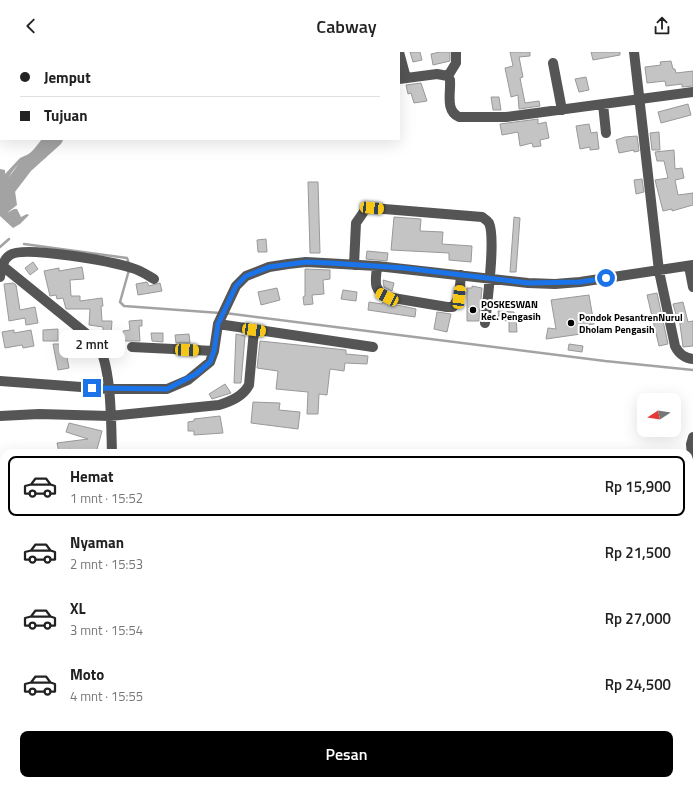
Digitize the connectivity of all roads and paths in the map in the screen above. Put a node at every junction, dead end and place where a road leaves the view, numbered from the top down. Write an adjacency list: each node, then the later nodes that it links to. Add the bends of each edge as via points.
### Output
1 (456, 52): 5 (street, via 456,63)
2 (634, 52): 8 (street)
3 (400, 61): 6 (street)
4 (553, 63): 10 (street)
5 (448, 76): 6 (street, via 437,74); 10 (street, via 450,108 454,115 460,117 506,117)
6 (402, 78)
7 (693, 92): 8 (street)
8 (639, 99): 9 (street); 16 (street)
9 (603, 104): 10 (street); 11 (street)
10 (562, 110)
11 (606, 133)
12 (1, 265): 18 (street); 20 (street, via 9,255 17,253 62,254 131,267); 30 (street, via 98,345)
13 (354, 265): 15 (street); 19 (street, via 356,223 365,210 372,208 476,216 487,220 489,224); 23 (street, via 306,262 269,267 246,276 236,286)
14 (691, 265): 16 (street); 21 (street)
15 (376, 266): 17 (street); 17 (street, via 376,287 379,293 387,297 447,307 453,307 456,302)
16 (659, 271): 19 (street, via 555,284); 28 (street, via 675,346 681,355)
17 (461, 275): 19 (street)
18 (0, 277)
19 (490, 278): 22 (street)
20 (154, 279)
21 (693, 287)
22 (485, 323)
23 (218, 324): 24 (street); 27 (street)
24 (254, 330): 26 (street); 32 (street, via 249,384 246,391 230,401 220,405)
25 (132, 347): 27 (street)
26 (373, 347)
27 (214, 351): 30 (street, via 204,369 188,380 167,389)
28 (693, 359)
29 (0, 382): 30 (street)
30 (108, 389): 32 (street)
31 (0, 416): 32 (street)
32 (110, 416): 34 (street)
33 (693, 437): 35 (street)
34 (112, 449)
35 (691, 449)

